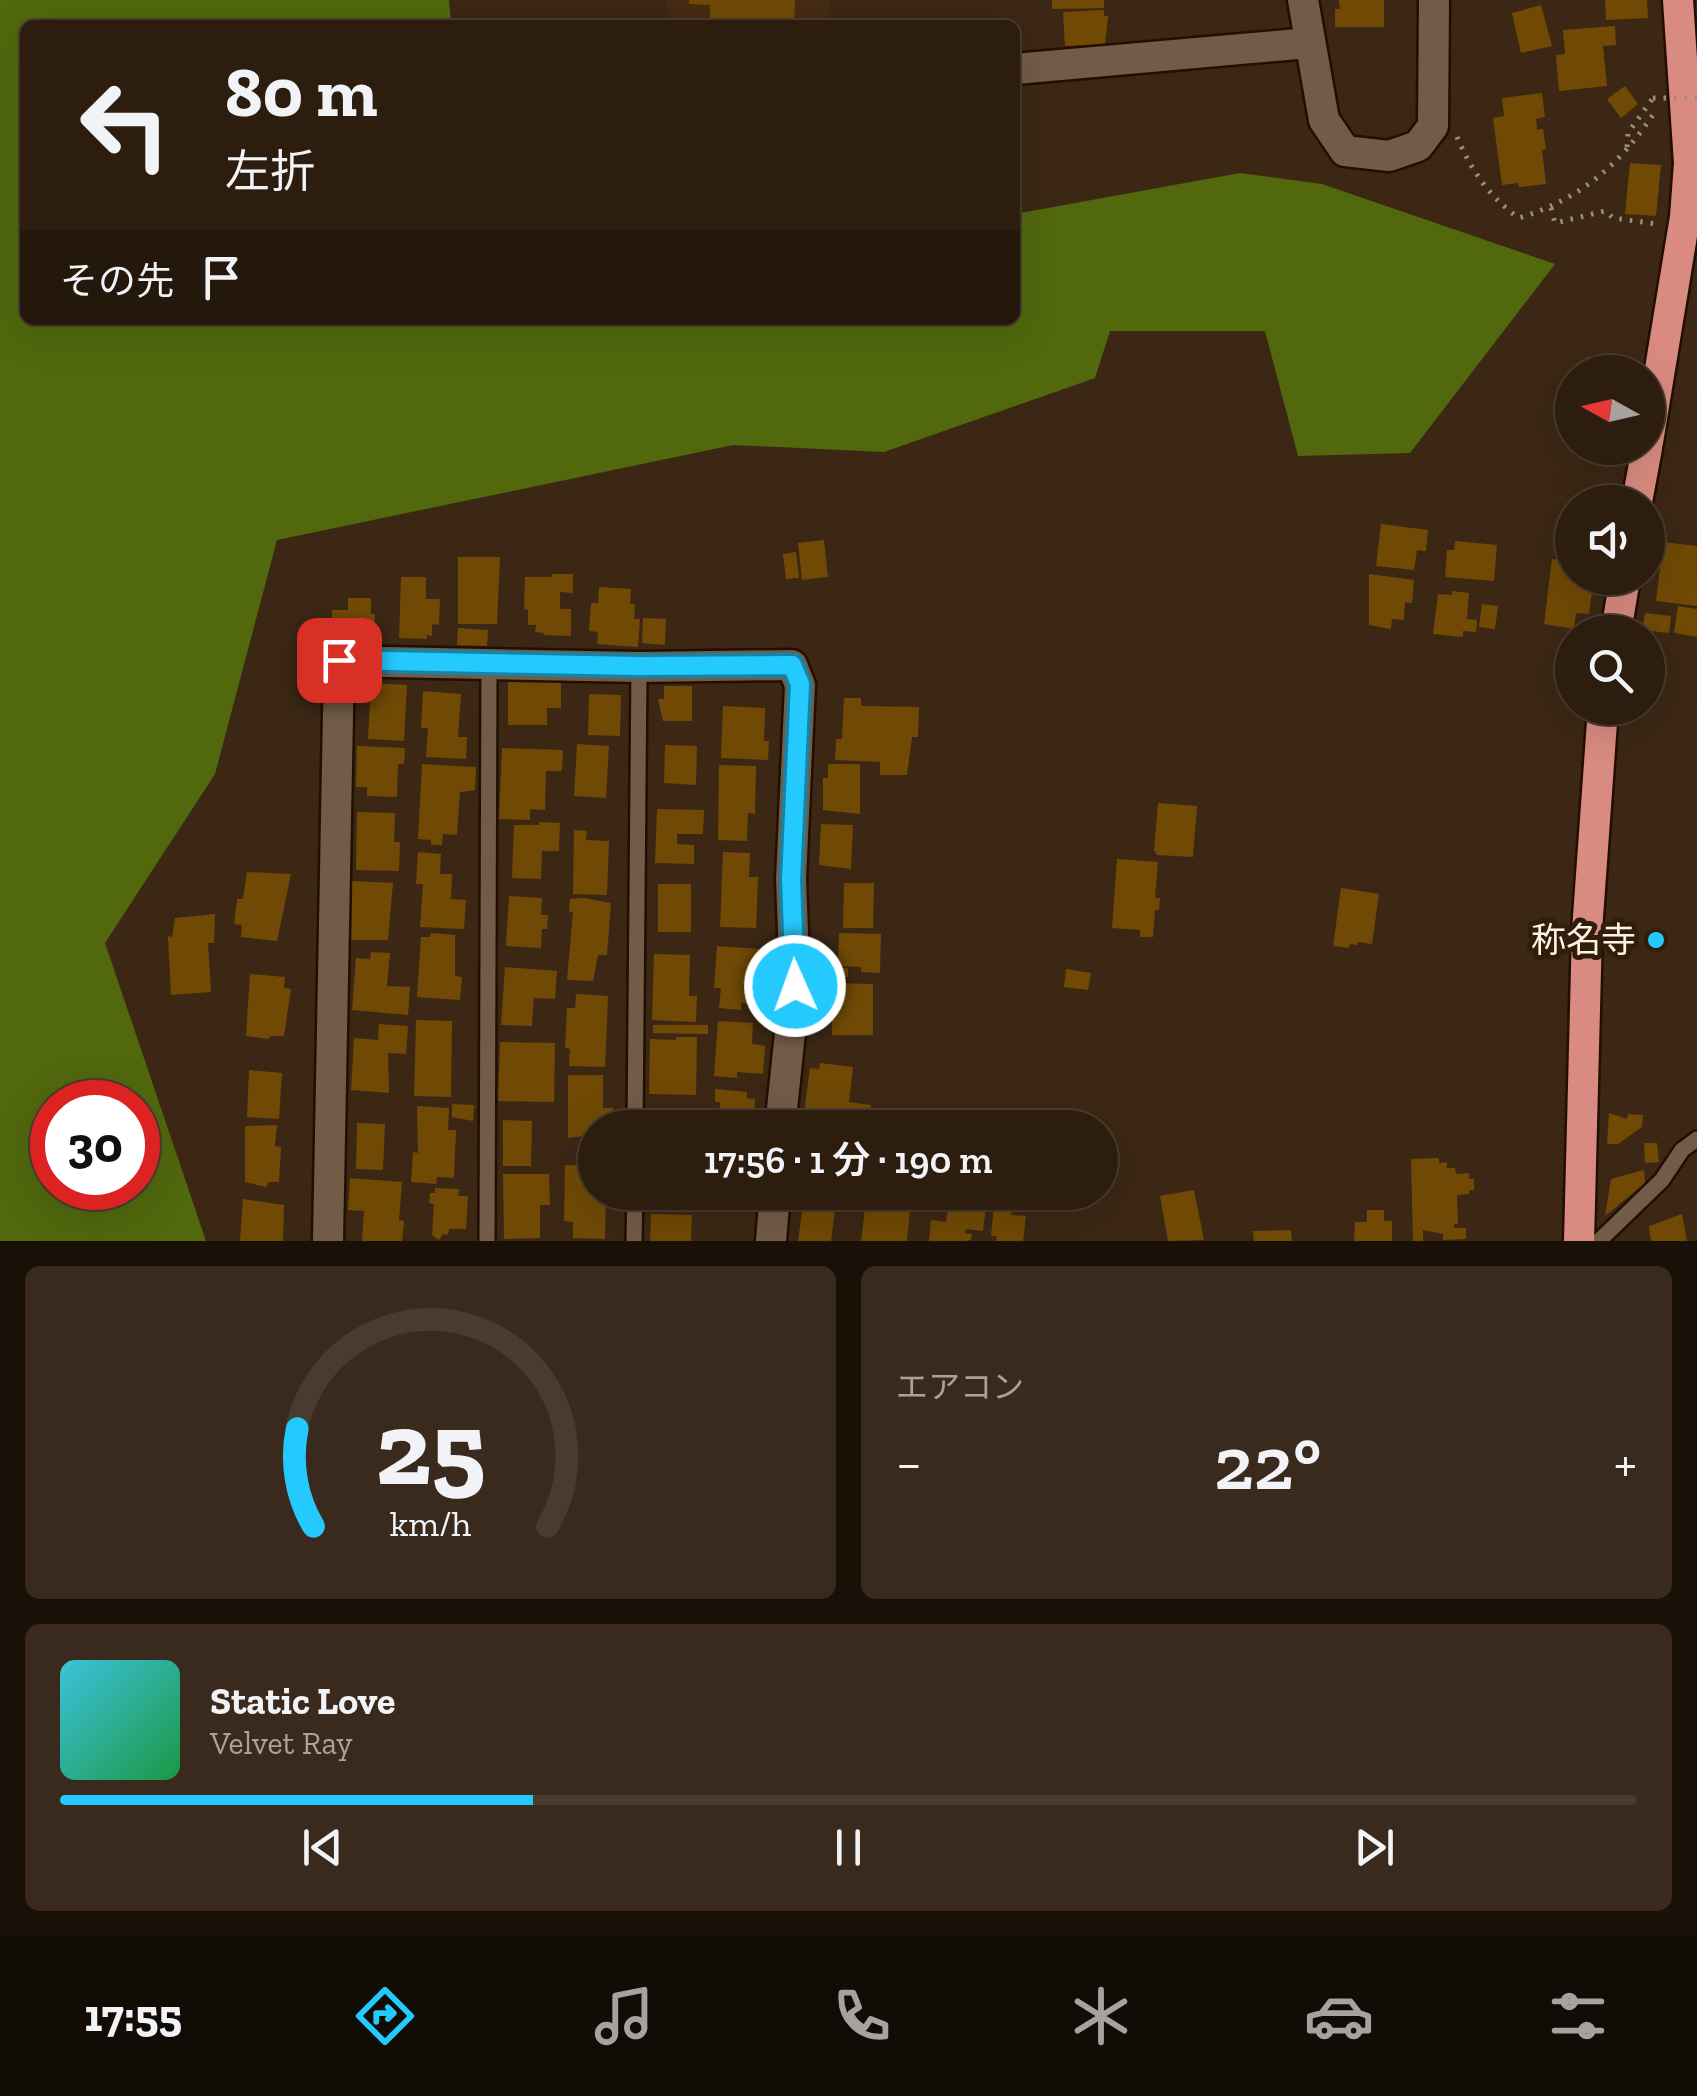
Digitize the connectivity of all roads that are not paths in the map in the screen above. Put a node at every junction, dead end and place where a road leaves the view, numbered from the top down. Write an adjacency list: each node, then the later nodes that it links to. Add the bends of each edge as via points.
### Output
1 (1304, 0): 4 (street)
2 (1434, 0): 4 (street, via 1432,126 1418,146 1388,156 1346,151 1324,120)
3 (1685, 16): 6 (highway, via 1685,217)
4 (1309, 43): 5 (street)
5 (1020, 69)
6 (1662, 355)
7 (489, 664): 8 (street); 15 (street, via 339,660); 16 (lane)
8 (639, 666): 10 (lane); 11 (street, via 792,665 800,684 791,880 795,986)
9 (1603, 725): 19 (highway, via 1587,931)
10 (635, 1110)
11 (782, 1110)
12 (1697, 1138): 20 (lane)
13 (635, 1210): 17 (lane)
14 (774, 1210): 18 (street)
15 (328, 1241)
16 (487, 1241)
17 (634, 1241)
18 (771, 1241)
19 (1578, 1241)
20 (1598, 1241)

